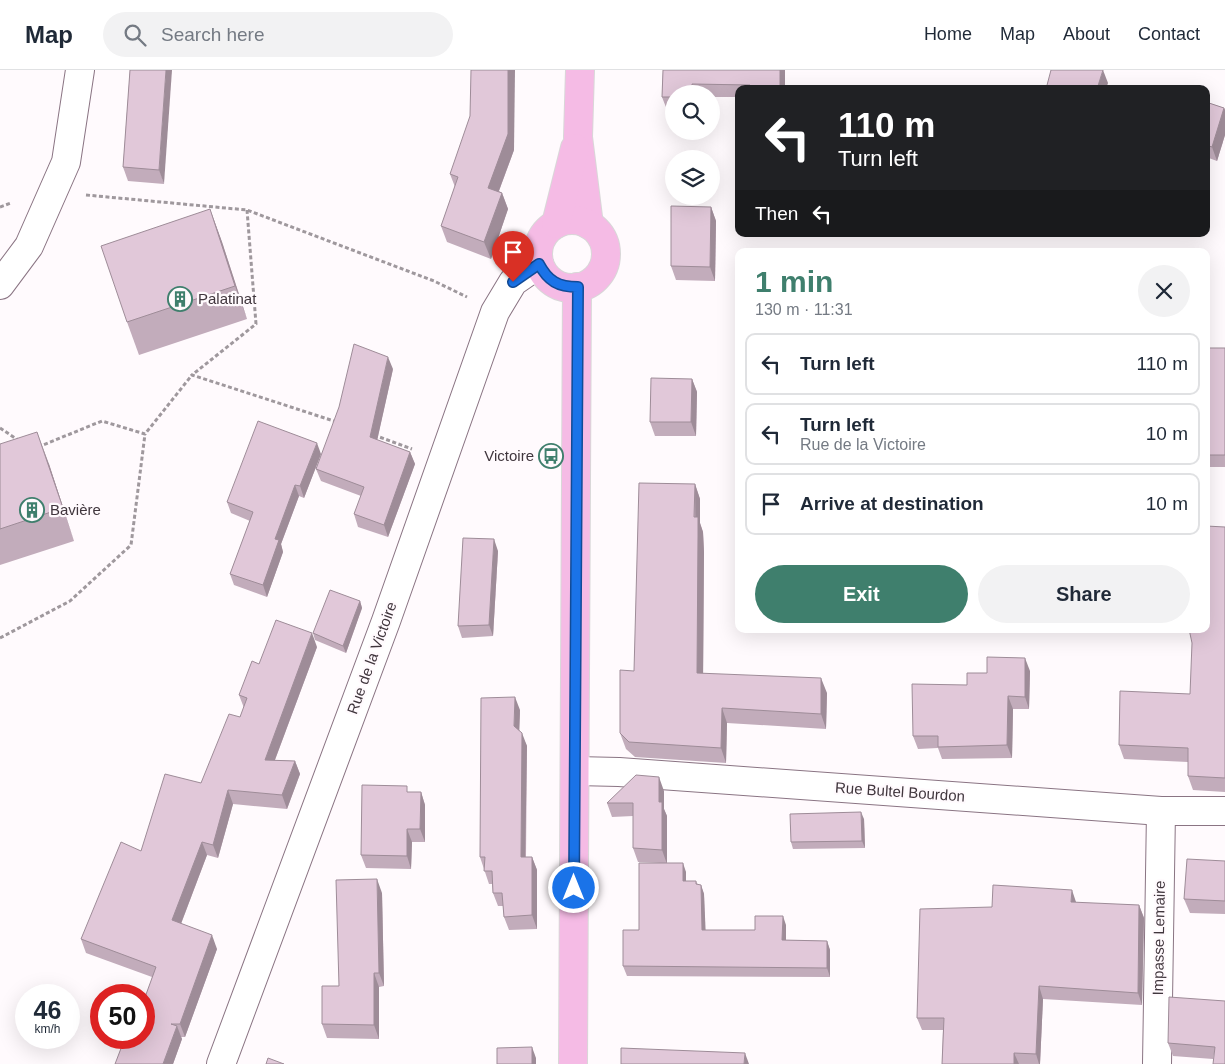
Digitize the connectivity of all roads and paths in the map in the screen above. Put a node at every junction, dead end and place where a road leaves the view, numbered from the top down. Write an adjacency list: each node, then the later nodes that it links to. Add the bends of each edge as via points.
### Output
1 (80, 70): 4 (street, via 66,162)
2 (580, 70): 3 (main road)
3 (578, 137): 6 (main road); 7 (main road)
4 (52, 192): 5 (path); 10 (street, via 29,246)
5 (247, 210): 9 (path); 12 (path, via 256,324)
6 (556, 224): 7 (main road, via 576,220); 8 (main road, via 542,238 538,250)
7 (589, 224): 11 (main road, via 605,246 605,260 600,272 590,282)
8 (539, 264): 11 (main road, via 554,283); 19 (street, Rue de la Victoire, via 513,282 495,312)
9 (434, 281)
10 (0, 285)
11 (578, 287): 21 (main road)
12 (192, 375): 13 (path); 15 (path)
13 (342, 424)
14 (0, 428): 17 (path)
15 (145, 434): 18 (path, via 102,421); 20 (path, via 131,545 70,602)
16 (369, 434): 19 (path)
17 (24, 444)
18 (32, 450)
19 (443, 460): 24 (street, Rue de la Victoire)
20 (0, 638)
21 (576, 771): 22 (street, Rue Bultel Bourdon, via 628,772); 25 (main road)
22 (1161, 811): 23 (street, Rue Bultel Bourdon); 26 (street, Impasse Lemaire)
23 (1225, 811)
24 (221, 1064)
25 (573, 1064)
26 (1157, 1064)

